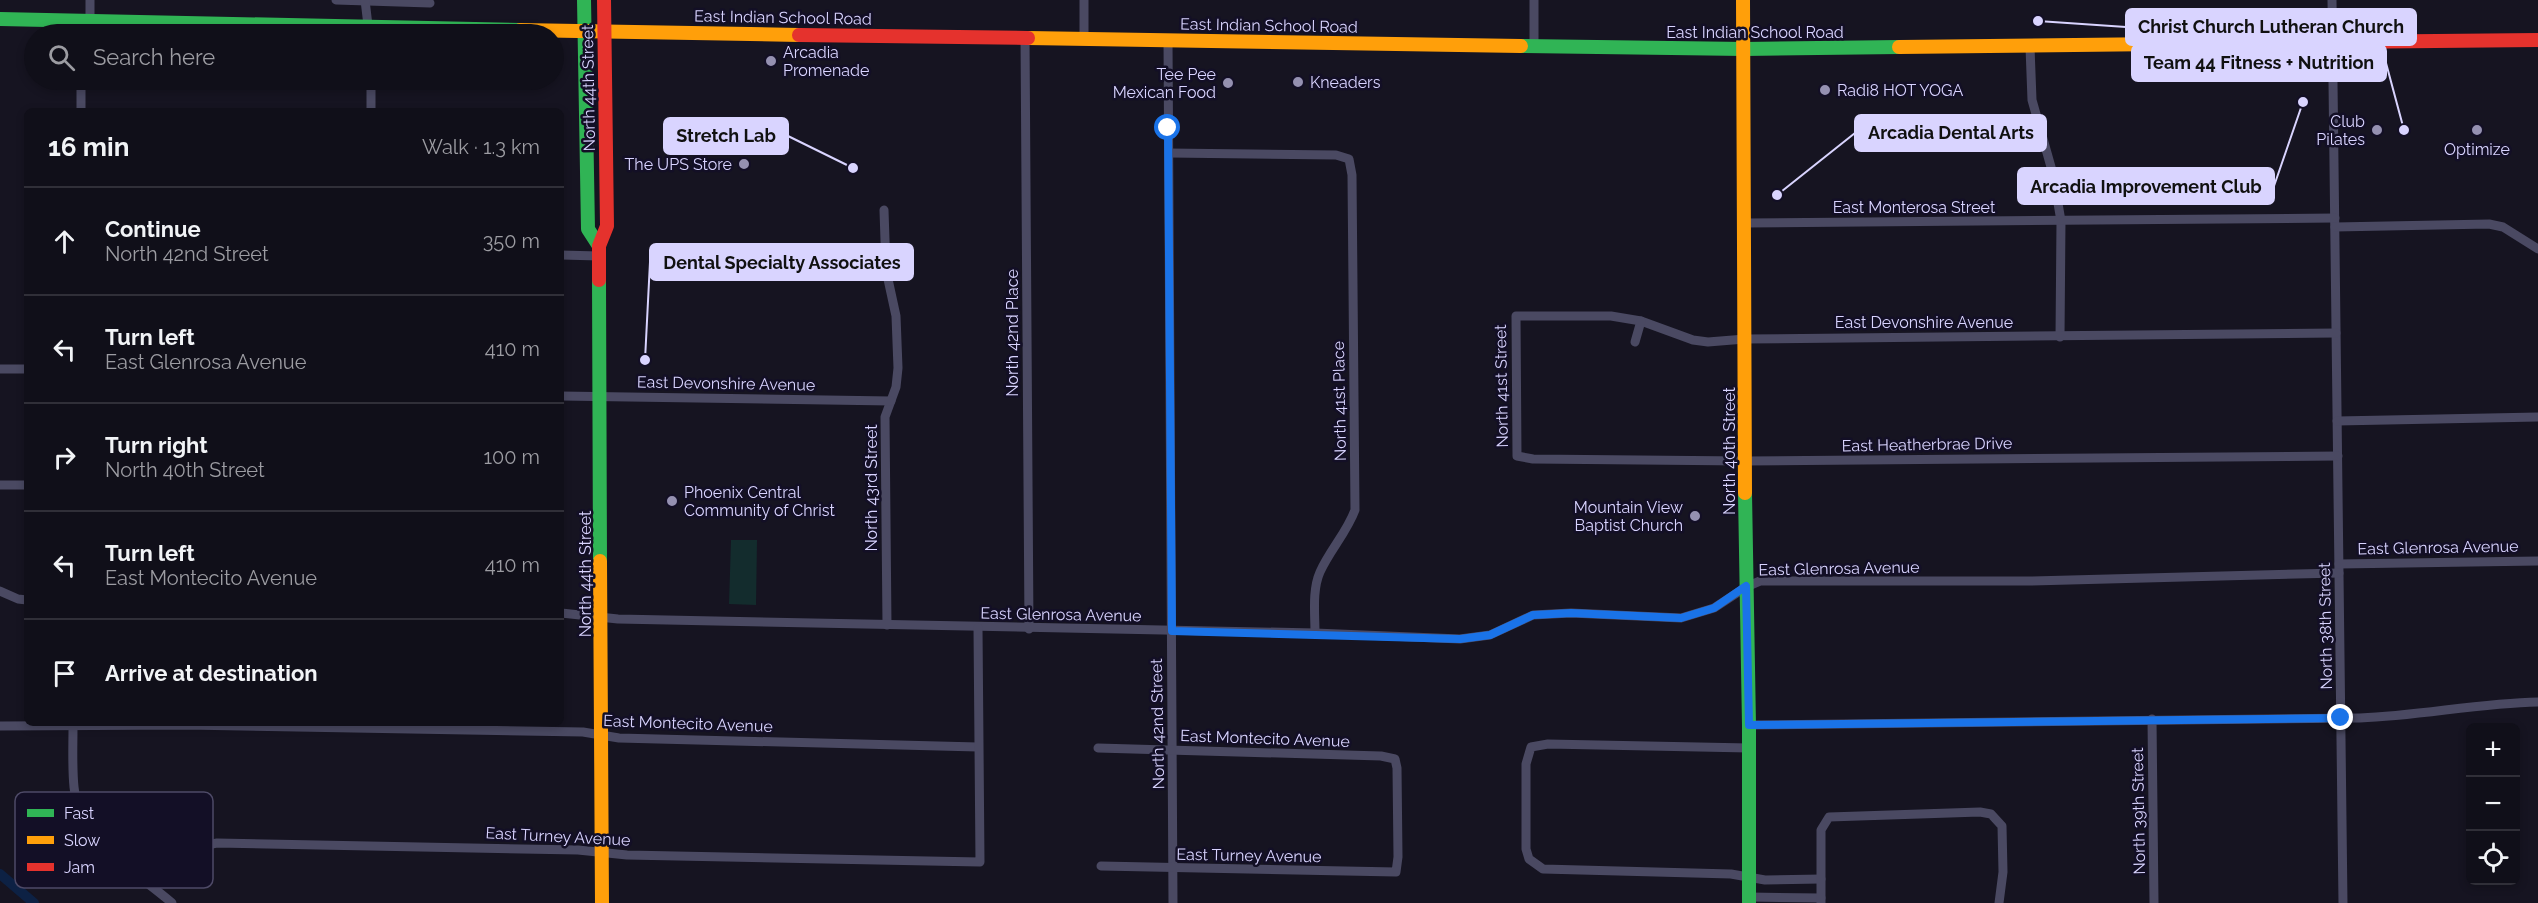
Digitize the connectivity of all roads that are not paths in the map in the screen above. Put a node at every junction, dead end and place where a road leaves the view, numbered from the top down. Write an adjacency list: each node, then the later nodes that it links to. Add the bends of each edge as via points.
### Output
1 (90, 0): 13 (street)
2 (336, 0): 9 (street)
3 (584, 0): 16 (main road, North 44th Street)
4 (604, 0): 17 (main road, North 44th Street)
5 (1084, 0): 19 (street)
6 (1534, 0): 23 (street)
7 (1743, 0): 25 (main road, North 40th Street)
8 (2332, 0): 22 (street, North 38th Street)
9 (365, 1): 10 (street); 14 (street)
10 (430, 3)
11 (0, 19): 12 (main road, East Indian School Road)
12 (70, 24)
13 (84, 24)
14 (367, 24)
15 (564, 31): 16 (main road, East Indian School Road)
16 (585, 31): 17 (main road, East Indian School Road); 36 (main road, North 44th Street, via 588,229)
17 (604, 32): 18 (main road, East Indian School Road); 36 (main road, North 44th Street, via 607,226)
18 (1025, 38): 19 (main road, East Indian School Road); 65 (street, North 42nd Place)
19 (1084, 39): 20 (main road, East Indian School Road)
20 (1168, 40): 23 (main road, East Indian School Road); 30 (street, North 42nd Street)
21 (2538, 40): 22 (main road, East Indian School Road)
22 (2332, 42): 24 (main road, East Indian School Road); 34 (street, North 38th Street)
23 (1534, 45): 25 (main road, East Indian School Road)
24 (2030, 47): 25 (main road, East Indian School Road); 32 (street, via 2032,100 2053,174)
25 (1744, 49): 33 (main road, North 40th Street)
26 (81, 90): 28 (street)
27 (370, 90): 29 (street)
28 (81, 108)
29 (371, 108)
30 (1169, 153): 66 (street, North 42nd Street); 67 (street, North 41st Place, via 1336,155 1349,159 1355,510 1350,525 1320,572)
31 (884, 210): 48 (street, North 43rd Street, via 886,270 896,316 898,368)
32 (2061, 221): 33 (street, East Monterosa Street); 34 (street, East Monterosa Street); 41 (street)
33 (1745, 223): 42 (main road, North 40th Street)
34 (2335, 223): 35 (street, East Monterosa Street, via 2497,225); 40 (street, North 38th Street)
35 (2538, 249)
36 (599, 251): 37 (street); 47 (main road, North 44th Street)
37 (564, 255)
38 (1516, 316): 39 (street, East Devonshire Avenue, via 1611,316); 51 (street, North 41st Street)
39 (1641, 321): 42 (street, East Devonshire Avenue, via 1693,340); 43 (street)
40 (2336, 333): 41 (street, East Devonshire Avenue); 50 (street, North 38th Street)
41 (2060, 337): 42 (street, East Devonshire Avenue)
42 (1745, 339): 53 (main road, North 40th Street)
43 (1635, 342)
44 (0, 369): 45 (street)
45 (24, 369)
46 (564, 396): 47 (street, East Devonshire Avenue)
47 (601, 396): 48 (street, East Devonshire Avenue); 62 (main road, North 44th Street)
48 (891, 401): 63 (street, North 43rd Street, via 885,417)
49 (2538, 417): 50 (street)
50 (2337, 421): 52 (street, North 38th Street)
51 (1517, 456): 53 (street, East Heatherbrae Drive)
52 (2337, 456): 53 (street, East Heatherbrae Drive); 57 (street, North 38th Street)
53 (1745, 461): 58 (main road, North 40th Street)
54 (0, 485): 55 (street)
55 (24, 485)
56 (2538, 561): 57 (street, East Glenrosa Avenue)
57 (2339, 569): 58 (street, East Glenrosa Avenue, via 2030,581 1761,581); 69 (street, North 38th Street)
58 (1746, 586): 67 (street, East Glenrosa Avenue, via 1714,608 1681,618 1533,615 1490,635 1460,639); 71 (main road, North 40th Street)
59 (0, 591): 60 (street)
60 (24, 600)
61 (564, 613): 62 (street, East Glenrosa Avenue)
62 (601, 616): 63 (street, East Glenrosa Avenue); 76 (main road, North 44th Street)
63 (887, 626): 64 (street, East Glenrosa Avenue)
64 (978, 628): 65 (street, East Glenrosa Avenue); 77 (street)
65 (1029, 629): 66 (street, East Glenrosa Avenue)
66 (1172, 631): 67 (street, East Glenrosa Avenue); 80 (street, North 42nd Street)
67 (1315, 633)
68 (2538, 702): 69 (street, via 2488,704 2393,717)
69 (2341, 718): 70 (street); 99 (street, North 38th Street)
70 (2152, 719): 71 (street); 98 (street, North 39th Street)
71 (1749, 725): 79 (main road, North 40th Street)
72 (0, 726): 75 (street, East Montecito Avenue)
73 (114, 726): 75 (street, East Montecito Avenue)
74 (292, 726): 76 (street, East Montecito Avenue)
75 (73, 727): 81 (street)
76 (601, 735): 77 (street, East Montecito Avenue); 83 (main road, North 44th Street)
77 (978, 747): 83 (street, East Turney Avenue, via 980,862)
78 (1098, 748): 80 (street, East Montecito Avenue)
79 (1749, 748): 87 (main road, North 40th Street); 87 (street, via 1548,744 1531,747 1526,764 1526,849 1528,860 1543,870)
80 (1173, 751): 85 (street, North 42nd Street); 86 (street, East Montecito Avenue, via 1395,759)
81 (75, 792)
82 (213, 844): 83 (street, East Turney Avenue)
83 (602, 852): 95 (main road, North 44th Street)
84 (1101, 866): 85 (street, East Turney Avenue)
85 (1173, 868): 86 (street, East Turney Avenue); 96 (street, North 42nd Street)
86 (1396, 872)
87 (1749, 877): 88 (street); 92 (main road, North 40th Street)
88 (1779, 879): 89 (street); 91 (street)
89 (1821, 879): 93 (street); 97 (street, via 1821,830 1829,817 1986,813 1996,817 2002,826)
90 (155, 888): 94 (street)
91 (1779, 897): 92 (street); 93 (street)
92 (1749, 900)
93 (1821, 901)
94 (172, 903)
95 (602, 903)
96 (1173, 903)
97 (1999, 903)
98 (2154, 903)
99 (2343, 903)

